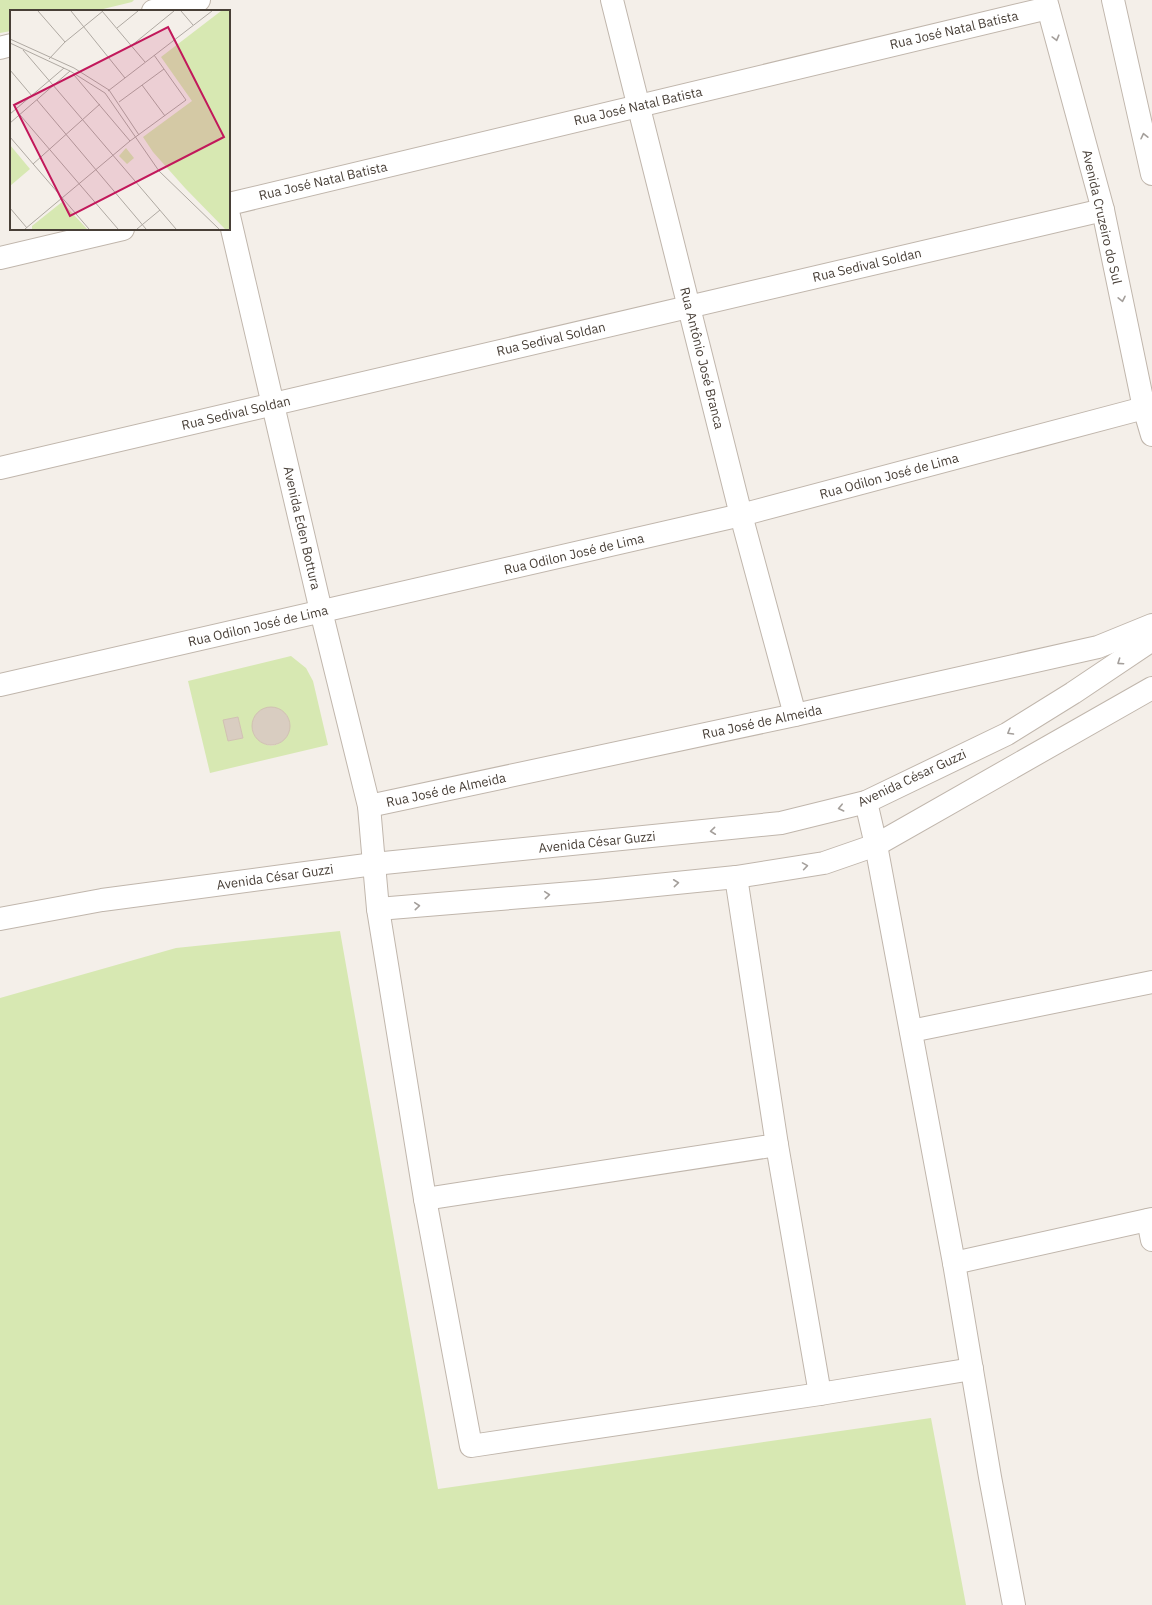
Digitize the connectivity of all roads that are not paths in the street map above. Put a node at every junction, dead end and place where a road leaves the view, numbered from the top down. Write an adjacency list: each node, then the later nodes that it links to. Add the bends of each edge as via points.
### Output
1 (612, 0): 8 (street, Rua Antônio José Branca)
2 (1113, 0): 9 (street, one-way to 2)
3 (185, 4): 5 (street)
4 (1047, 4): 8 (street, Rua José Natal Batista); 11 (street, Avenida Cruzeiro do Sul, one-way to 11)
5 (158, 10)
6 (10, 45): 7 (street)
7 (0, 48)
8 (639, 106): 10 (street, Rua José Natal Batista); 15 (street, Rua Antônio José Branca)
9 (1152, 174)
10 (230, 204)
11 (1103, 210): 15 (street, Rua Sedival Soldan); 17 (street, Avenida Cruzeiro do Sul, one-way to 17)
12 (230, 220): 16 (street, Avenida Eden Bottura)
13 (119, 230): 14 (street)
14 (0, 258)
15 (689, 306): 16 (street, Rua Sedival Soldan); 20 (street, Rua Antônio José Branca)
16 (273, 404): 19 (street, Rua Sedival Soldan); 21 (street, Avenida Eden Bottura)
17 (1148, 408): 18 (street, Avenida Cruzeiro do Sul); 20 (street, Rua Odilon José de Lima)
18 (1152, 435)
19 (0, 468)
20 (741, 515): 21 (street, Rua Odilon José de Lima); 26 (street, Rua Antônio José Branca)
21 (321, 611): 24 (street, Rua Odilon José de Lima); 28 (street, Avenida Eden Bottura)
22 (1152, 626): 26 (street, Rua José de Almeida, via 1098,647)
23 (1152, 640): 27 (street, Avenida César Guzzi, one-way to 27, via 1007,734)
24 (0, 685)
25 (1152, 688): 29 (street)
26 (795, 715): 28 (street, Rua José de Almeida)
27 (866, 802): 29 (street); 30 (street, Avenida César Guzzi, one-way to 30, via 781,823)
28 (369, 806): 30 (street, Avenida Eden Bottura)
29 (876, 845): 31 (street, one-way to 29, via 824,863); 35 (street)
30 (374, 864): 32 (street, Avenida Eden Bottura); 33 (street, Avenida César Guzzi, via 102,900)
31 (736, 877): 32 (street, one-way to 31); 36 (street)
32 (378, 909): 37 (street, Avenida Eden Bottura)
33 (0, 919)
34 (1152, 982): 35 (street)
35 (911, 1031): 39 (street)
36 (777, 1145): 37 (street); 41 (street)
37 (425, 1199): 41 (street, Avenida Eden Bottura, via 471,1446)
38 (1151, 1226): 39 (street)
39 (954, 1263): 40 (street)
40 (972, 1369): 41 (street); 42 (street)
41 (820, 1394)
42 (1014, 1605)

